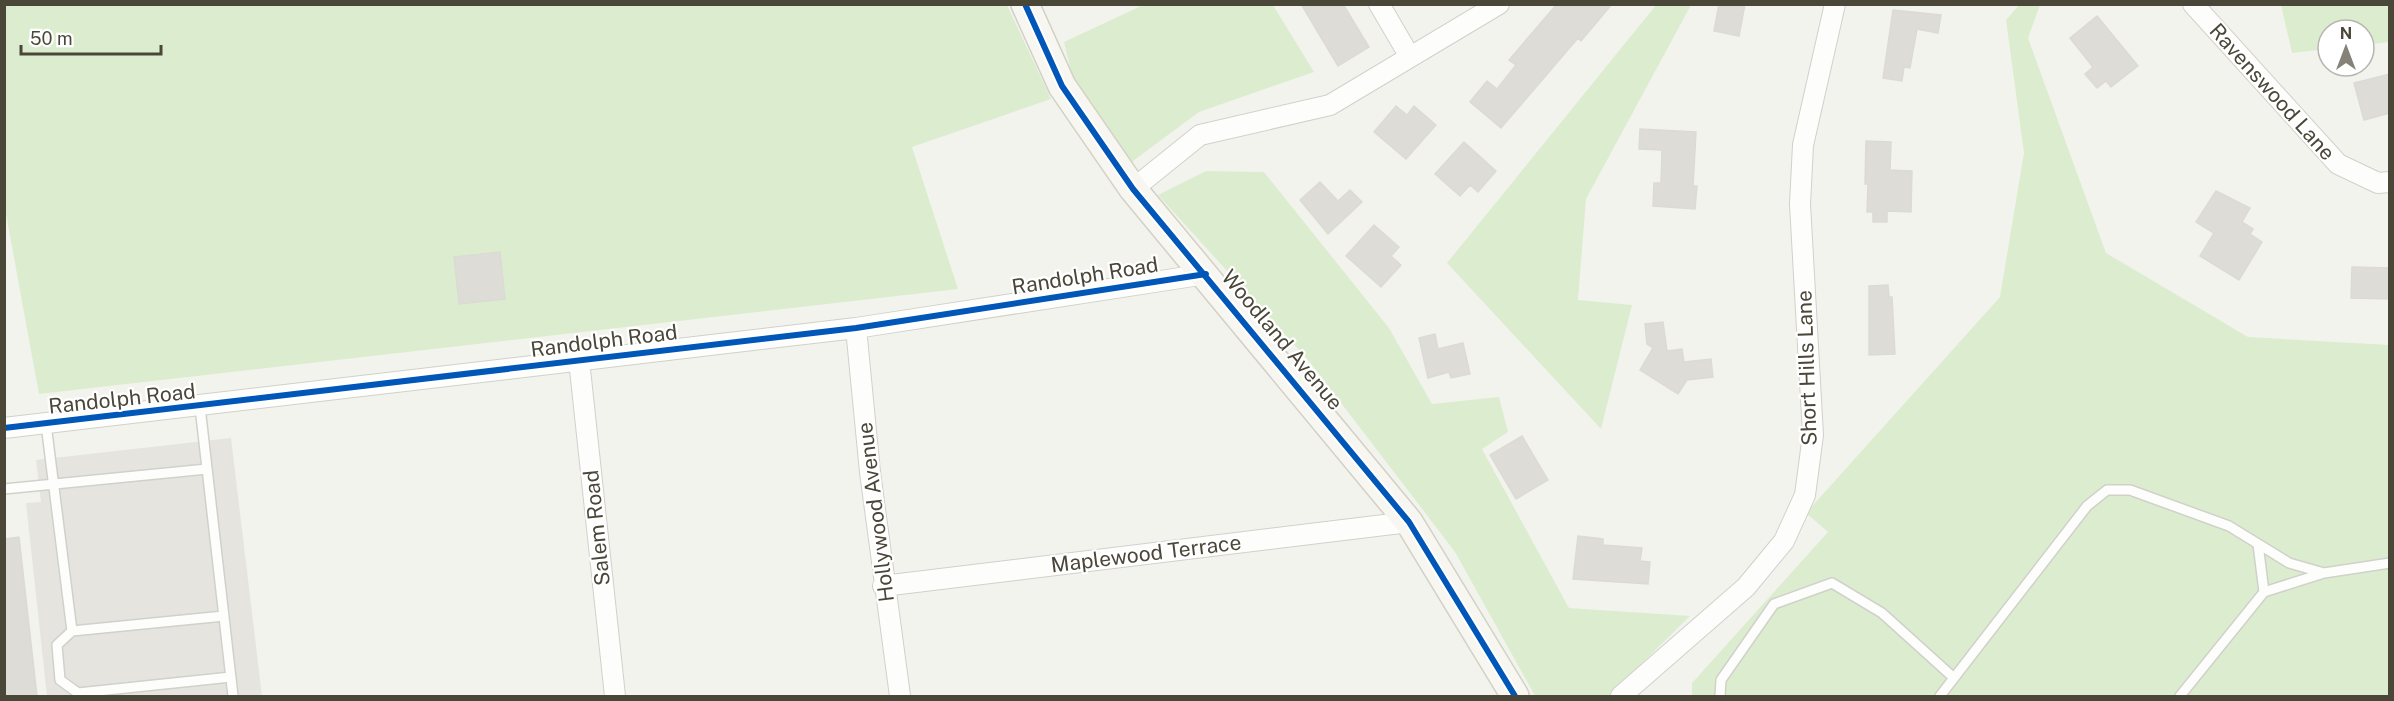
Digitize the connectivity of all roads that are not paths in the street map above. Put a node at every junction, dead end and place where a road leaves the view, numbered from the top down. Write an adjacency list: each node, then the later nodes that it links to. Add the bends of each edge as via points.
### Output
1 (1025, 4): 8 (street, Woodland Avenue, via 1062,86)
2 (1379, 4): 6 (street)
3 (1499, 4): 6 (street)
4 (1835, 4): 33 (street, Short Hills Lane, via 1803,145 1800,204 1813,435 1805,495 1784,541 1746,587)
5 (2193, 4): 7 (street, Ravenswood Lane, via 2338,164 2378,183)
6 (1410, 57): 8 (street, via 1330,105 1200,135)
7 (2390, 182)
8 (1133, 189): 9 (street, Woodland Avenue)
9 (1206, 274): 10 (street, Randolph Road); 18 (street, Woodland Avenue)
10 (856, 328): 11 (street, Randolph Road); 22 (street, Hollywood Avenue)
11 (579, 360): 12 (street, Randolph Road); 30 (street, Salem Road)
12 (200, 407): 13 (street, Randolph Road); 15 (lane)
13 (46, 424): 14 (street, Randolph Road); 16 (lane)
14 (4, 428)
15 (207, 469): 16 (lane); 24 (lane)
16 (54, 484): 17 (lane); 25 (lane)
17 (4, 489)
18 (1409, 522): 22 (street, Maplewood Terrace); 32 (street, Woodland Avenue)
19 (2258, 544): 21 (lane, via 2289,563); 23 (lane); 27 (lane, via 2229,526 2130,490 2107,490 2087,506)
20 (2390, 563): 21 (lane)
21 (2324, 573): 23 (lane)
22 (883, 586): 31 (street, Hollywood Avenue)
23 (2264, 592): 36 (lane)
24 (224, 616): 25 (lane); 26 (lane)
25 (72, 631): 28 (lane, via 57,645 60,680)
26 (231, 677): 28 (lane); 29 (lane)
27 (1954, 678): 34 (lane, via 1882,613 1832,583 1774,604 1721,680); 35 (lane)
28 (78, 695)
29 (233, 696)
30 (615, 696)
31 (900, 696)
32 (1515, 696)
33 (1621, 696)
34 (1720, 696)
35 (1940, 696)
36 (2180, 696)

